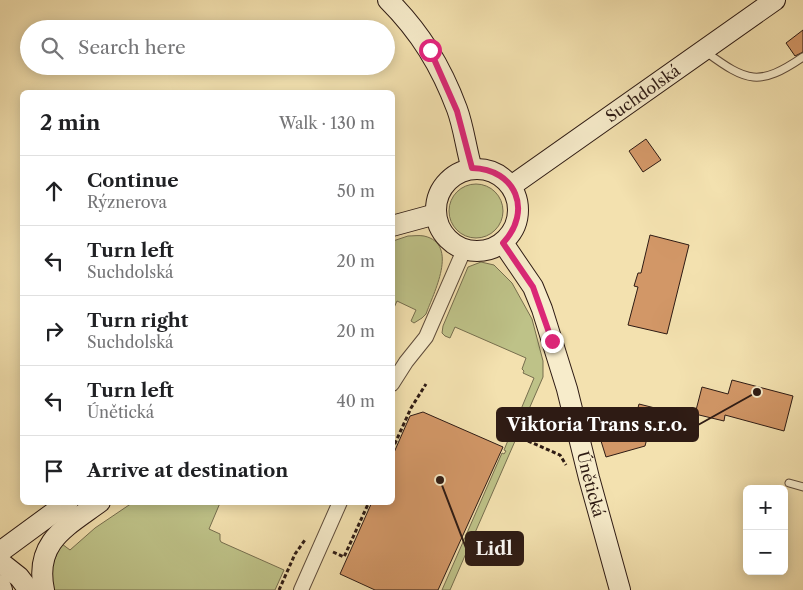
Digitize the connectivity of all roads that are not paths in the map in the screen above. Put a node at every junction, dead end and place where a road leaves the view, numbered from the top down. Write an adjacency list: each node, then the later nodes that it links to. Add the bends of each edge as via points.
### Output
1 (388, 0): 5 (main road, via 430,50 457,111)
2 (775, 0): 3 (main road, Suchdolská)
3 (704, 50): 4 (lane, via 745,76 763,77 782,71); 6 (main road, Suchdolská)
4 (803, 57)
5 (472, 168): 6 (main road, via 494,172); 7 (main road, via 449,179 441,189 436,201)
6 (511, 186): 9 (main road, via 519,210 512,234)
7 (436, 214): 8 (main road); 10 (main road, via 444,236)
8 (395, 225)
9 (503, 243): 10 (main road, via 491,250); 24 (main road, Únětická, via 533,287 542,309 567,389)
10 (464, 250): 11 (street, via 426,337)
11 (395, 379)
12 (789, 483): 13 (lane)
13 (803, 487)
14 (64, 505): 17 (main road)
15 (96, 505): 22 (main road, via 58,533 50,543 41,576)
16 (339, 505): 23 (street)
17 (0, 552)
18 (0, 562): 21 (main road)
19 (0, 585): 20 (main road)
20 (2, 590)
21 (29, 590)
22 (44, 590)
23 (301, 590)
24 (620, 590)

